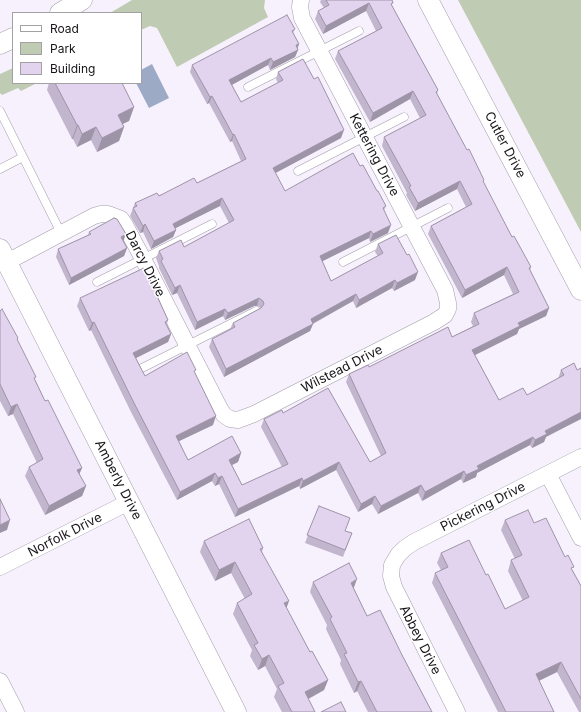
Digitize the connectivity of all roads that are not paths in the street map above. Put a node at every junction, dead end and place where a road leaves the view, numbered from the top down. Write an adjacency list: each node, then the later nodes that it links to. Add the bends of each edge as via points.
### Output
1 (82, 0): 4 (street)
2 (301, 0): 8 (street, Kettering Drive, via 300,12)
3 (428, 0): 24 (street, Cutler Drive)
4 (62, 12)
5 (359, 31): 8 (lane)
6 (12, 38): 7 (street)
7 (0, 44)
8 (319, 51): 9 (lane); 12 (street, Kettering Drive)
9 (248, 87)
10 (0, 111): 13 (lane)
11 (404, 118): 12 (lane)
12 (365, 138): 15 (lane); 18 (street, Kettering Drive)
13 (23, 157): 14 (lane); 19 (lane)
14 (0, 169)
15 (298, 172)
16 (448, 208): 18 (lane)
17 (212, 224): 21 (lane)
18 (412, 227): 22 (lane); 25 (street, Kettering Drive, via 444,290)
19 (61, 233): 20 (street, Darcy Drive); 21 (street, Darcy Drive, via 94,216 108,214 120,219 125,225)
20 (3, 255): 32 (street, Amberly Drive)
21 (143, 259): 23 (lane); 27 (street, Darcy Drive)
22 (343, 262)
23 (97, 282)
24 (581, 290)
25 (448, 309): 29 (street, Wilstead Drive, via 445,315 434,322 254,414 238,420)
26 (256, 311): 27 (lane)
27 (187, 345): 28 (lane); 29 (street, Darcy Drive, via 220,409)
28 (142, 368)
29 (230, 419)
30 (581, 457): 31 (street, Pickering Drive)
31 (548, 474): 33 (street); 34 (street, Pickering Drive, via 414,542 398,555)
32 (129, 502): 35 (street, Norfolk Drive); 38 (street, Amberly Drive)
33 (581, 538)
34 (392, 565): 39 (street, Abbey Drive, via 394,587)
35 (0, 567)
36 (0, 682): 37 (street)
37 (16, 712)
38 (236, 712)
39 (457, 712)

